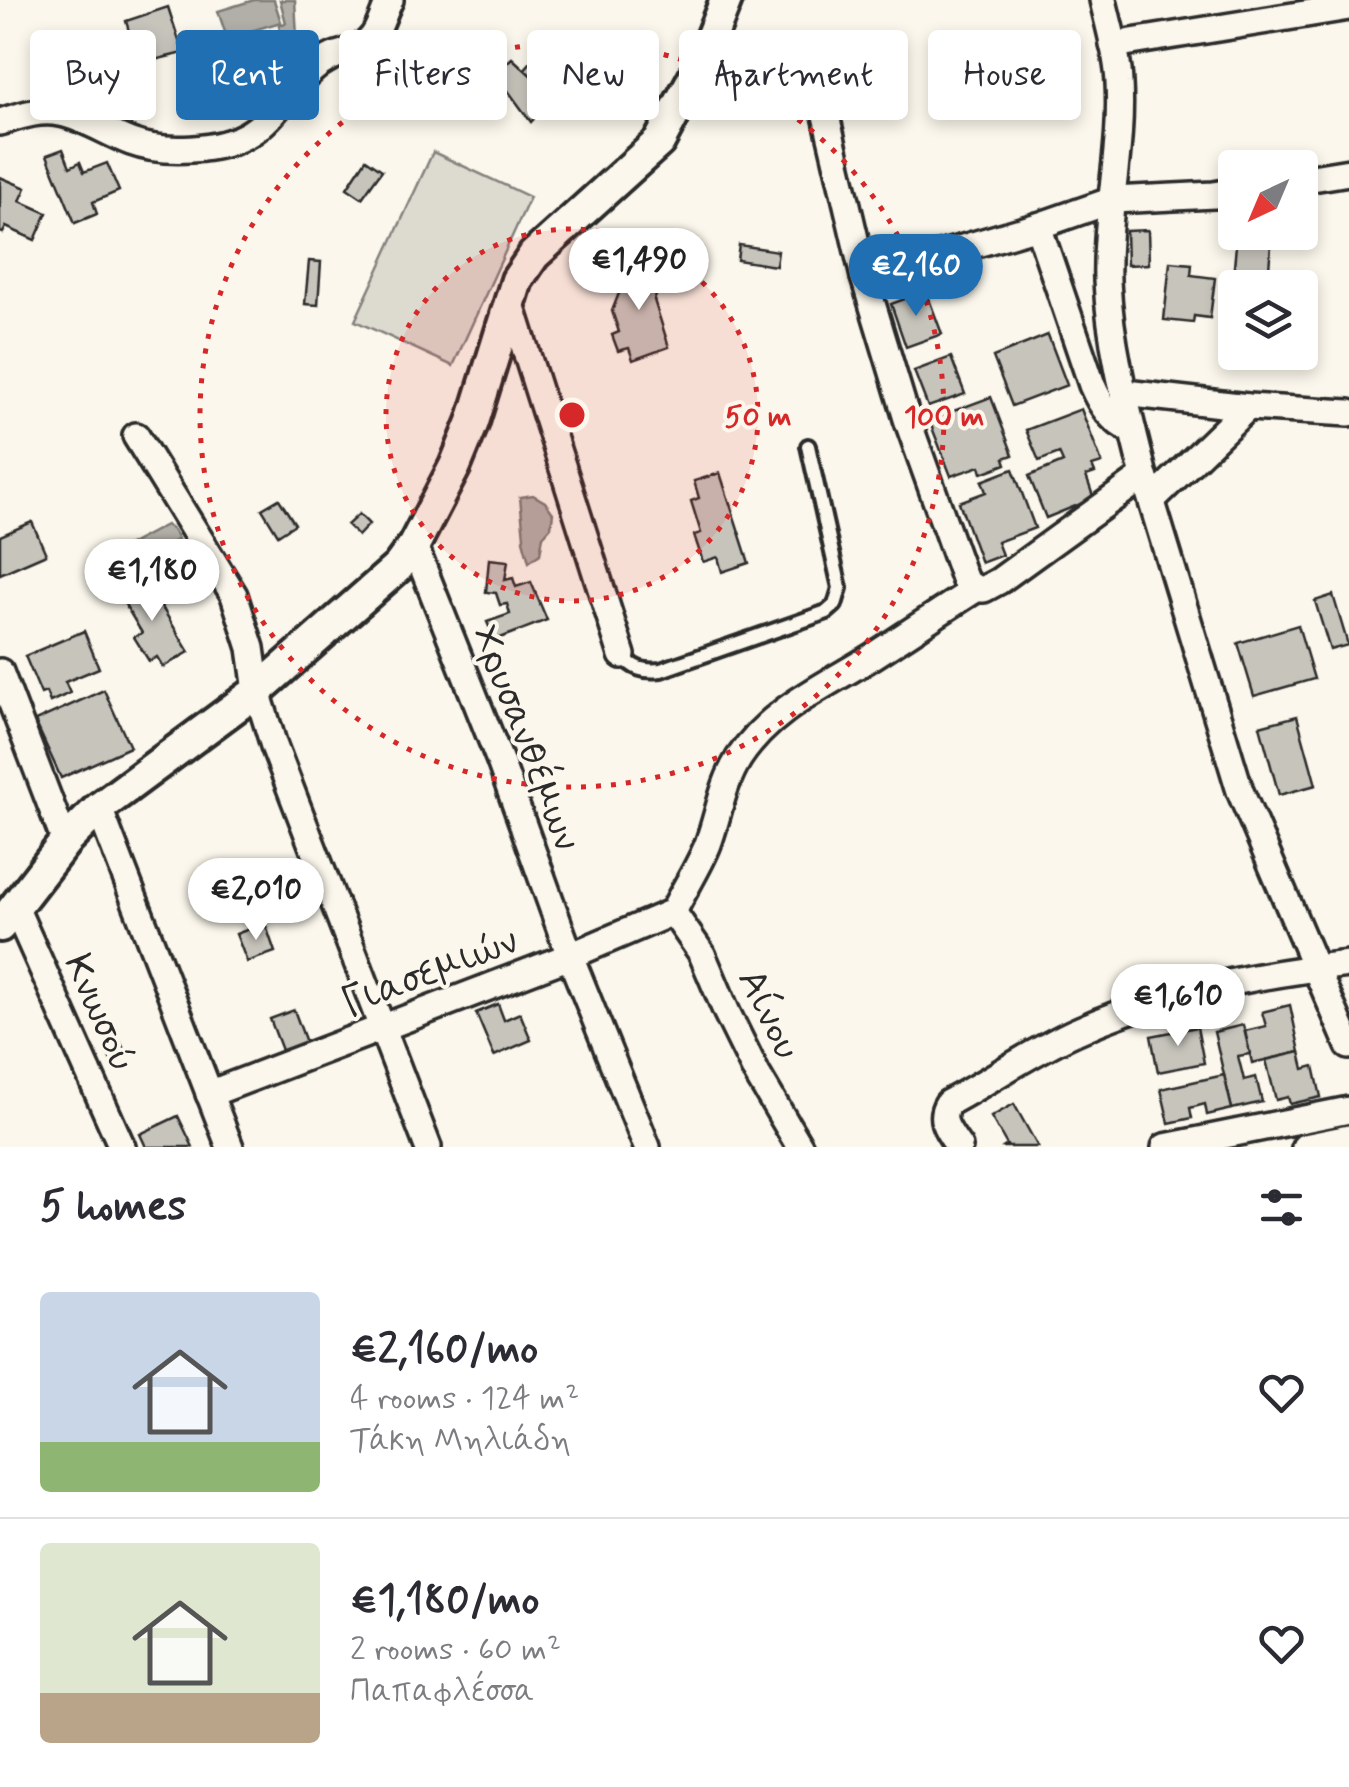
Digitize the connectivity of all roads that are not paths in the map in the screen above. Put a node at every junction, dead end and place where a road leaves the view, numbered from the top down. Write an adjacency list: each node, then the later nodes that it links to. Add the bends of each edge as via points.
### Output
1 (390, 0): 7 (street, via 374,36 313,69 262,125 224,144 148,147 60,113)
2 (726, 0): 14 (street, via 659,142 534,254)
3 (1103, 0): 5 (street)
4 (1349, 7): 5 (street)
5 (1113, 45): 11 (street, via 1120,109)
6 (827, 120): 13 (street)
7 (0, 122)
8 (1349, 172): 9 (street)
9 (1318, 177)
10 (1218, 192): 11 (street)
11 (1114, 200): 12 (street); 15 (street, via 1107,244 1110,320)
12 (1038, 226): 13 (street); 18 (street, via 1096,395 1110,416)
13 (864, 277): 23 (street, via 961,572)
14 (510, 301): 22 (street, via 473,422); 24 (street)
15 (1125, 393): 16 (street); 18 (street)
16 (1248, 407): 17 (street); 21 (street)
17 (1349, 413)
18 (1133, 430): 21 (street)
19 (136, 436): 26 (street, via 234,595)
20 (808, 446): 24 (lane, via 840,588 835,605 660,670 635,668)
21 (1148, 488): 23 (street); 33 (street, via 1240,791)
22 (414, 545): 26 (street, via 398,567); 31 (street, Χρυσανθέμων)
23 (976, 589): 29 (street, via 809,692 754,738 723,787 708,845)
24 (622, 655)
25 (0, 672): 28 (street)
26 (257, 691): 27 (street); 34 (street)
27 (99, 808): 28 (street); 36 (street)
28 (66, 842): 30 (street)
29 (673, 912): 31 (street, Γιασεμιών); 44 (street, Αίνου, via 702,954 757,1074)
30 (8, 916): 40 (street, Κνωσού)
31 (570, 956): 34 (street, Γιασεμιών); 43 (street, Χρυσανθέμων)
32 (1349, 964): 33 (street)
33 (1317, 967): 35 (street); 45 (street, via 1200,990 1072,1033 948,1103 944,1125)
34 (383, 1028): 36 (street, Γιασεμιών); 42 (street)
35 (1349, 1043)
36 (210, 1094): 41 (street)
37 (1349, 1110): 39 (street)
38 (1349, 1138): 46 (street)
39 (1177, 1146)
40 (122, 1147)
41 (230, 1147)
42 (428, 1147)
43 (647, 1147)
44 (800, 1147)
45 (959, 1147)
46 (1305, 1147)

